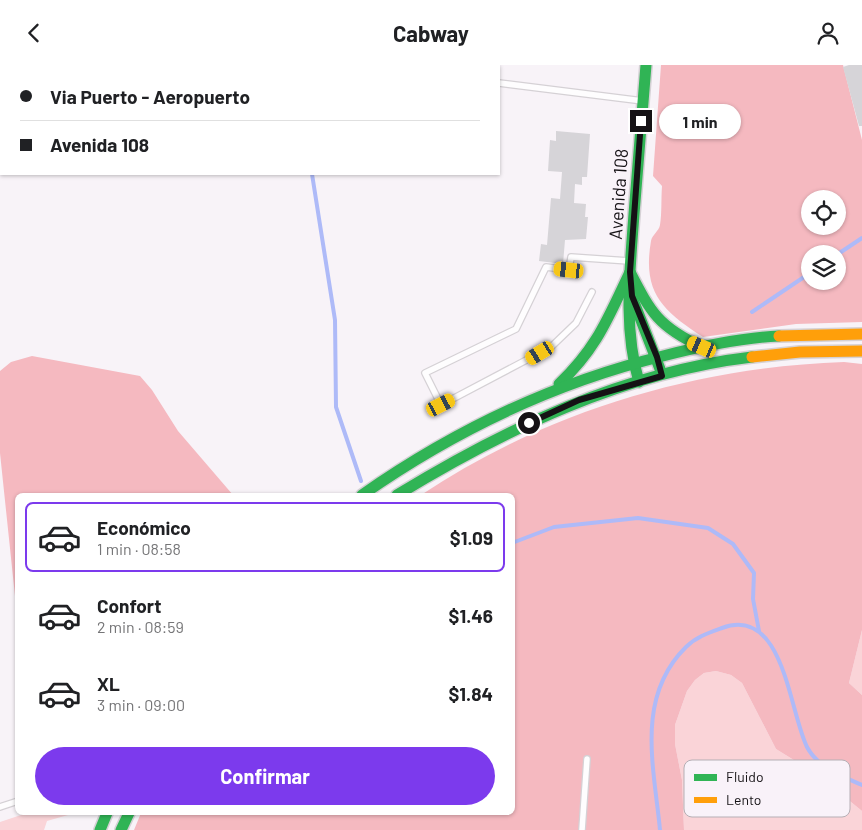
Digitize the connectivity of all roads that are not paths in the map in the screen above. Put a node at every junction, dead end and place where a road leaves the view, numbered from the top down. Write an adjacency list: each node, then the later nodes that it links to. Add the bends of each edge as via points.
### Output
1 (646, 65): 3 (main road, Avenida 108)
2 (500, 83): 3 (lane)
3 (643, 101): 4 (main road, Avenida 108)
4 (631, 267): 5 (lane, via 571,257 569,270 546,267 516,329 425,373 441,405 551,347 576,323); 6 (main road, Avenida 108); 8 (main road, via 646,303 659,323 674,335); 14 (main road, via 597,341)
5 (592, 292)
6 (632, 296): 10 (main road, Avenida 108); 11 (main road, Avenida 108, via 629,327)
7 (862, 334): 8 (main road, via 752,338)
8 (702, 347): 10 (main road)
9 (862, 351): 12 (main road, via 772,355)
10 (657, 357): 11 (main road); 12 (main road, Avenida 108)
11 (633, 362): 13 (main road, Avenida 108); 14 (main road)
12 (662, 376): 13 (main road)
13 (639, 382): 16 (main road, via 579,400 512,430)
14 (556, 388): 15 (main road, via 446,438)
15 (365, 493)
16 (401, 493)
17 (587, 759): 22 (lane)
18 (15, 802): 19 (lane)
19 (0, 807)
20 (128, 815): 21 (main road)
21 (121, 830)
22 (582, 830)

